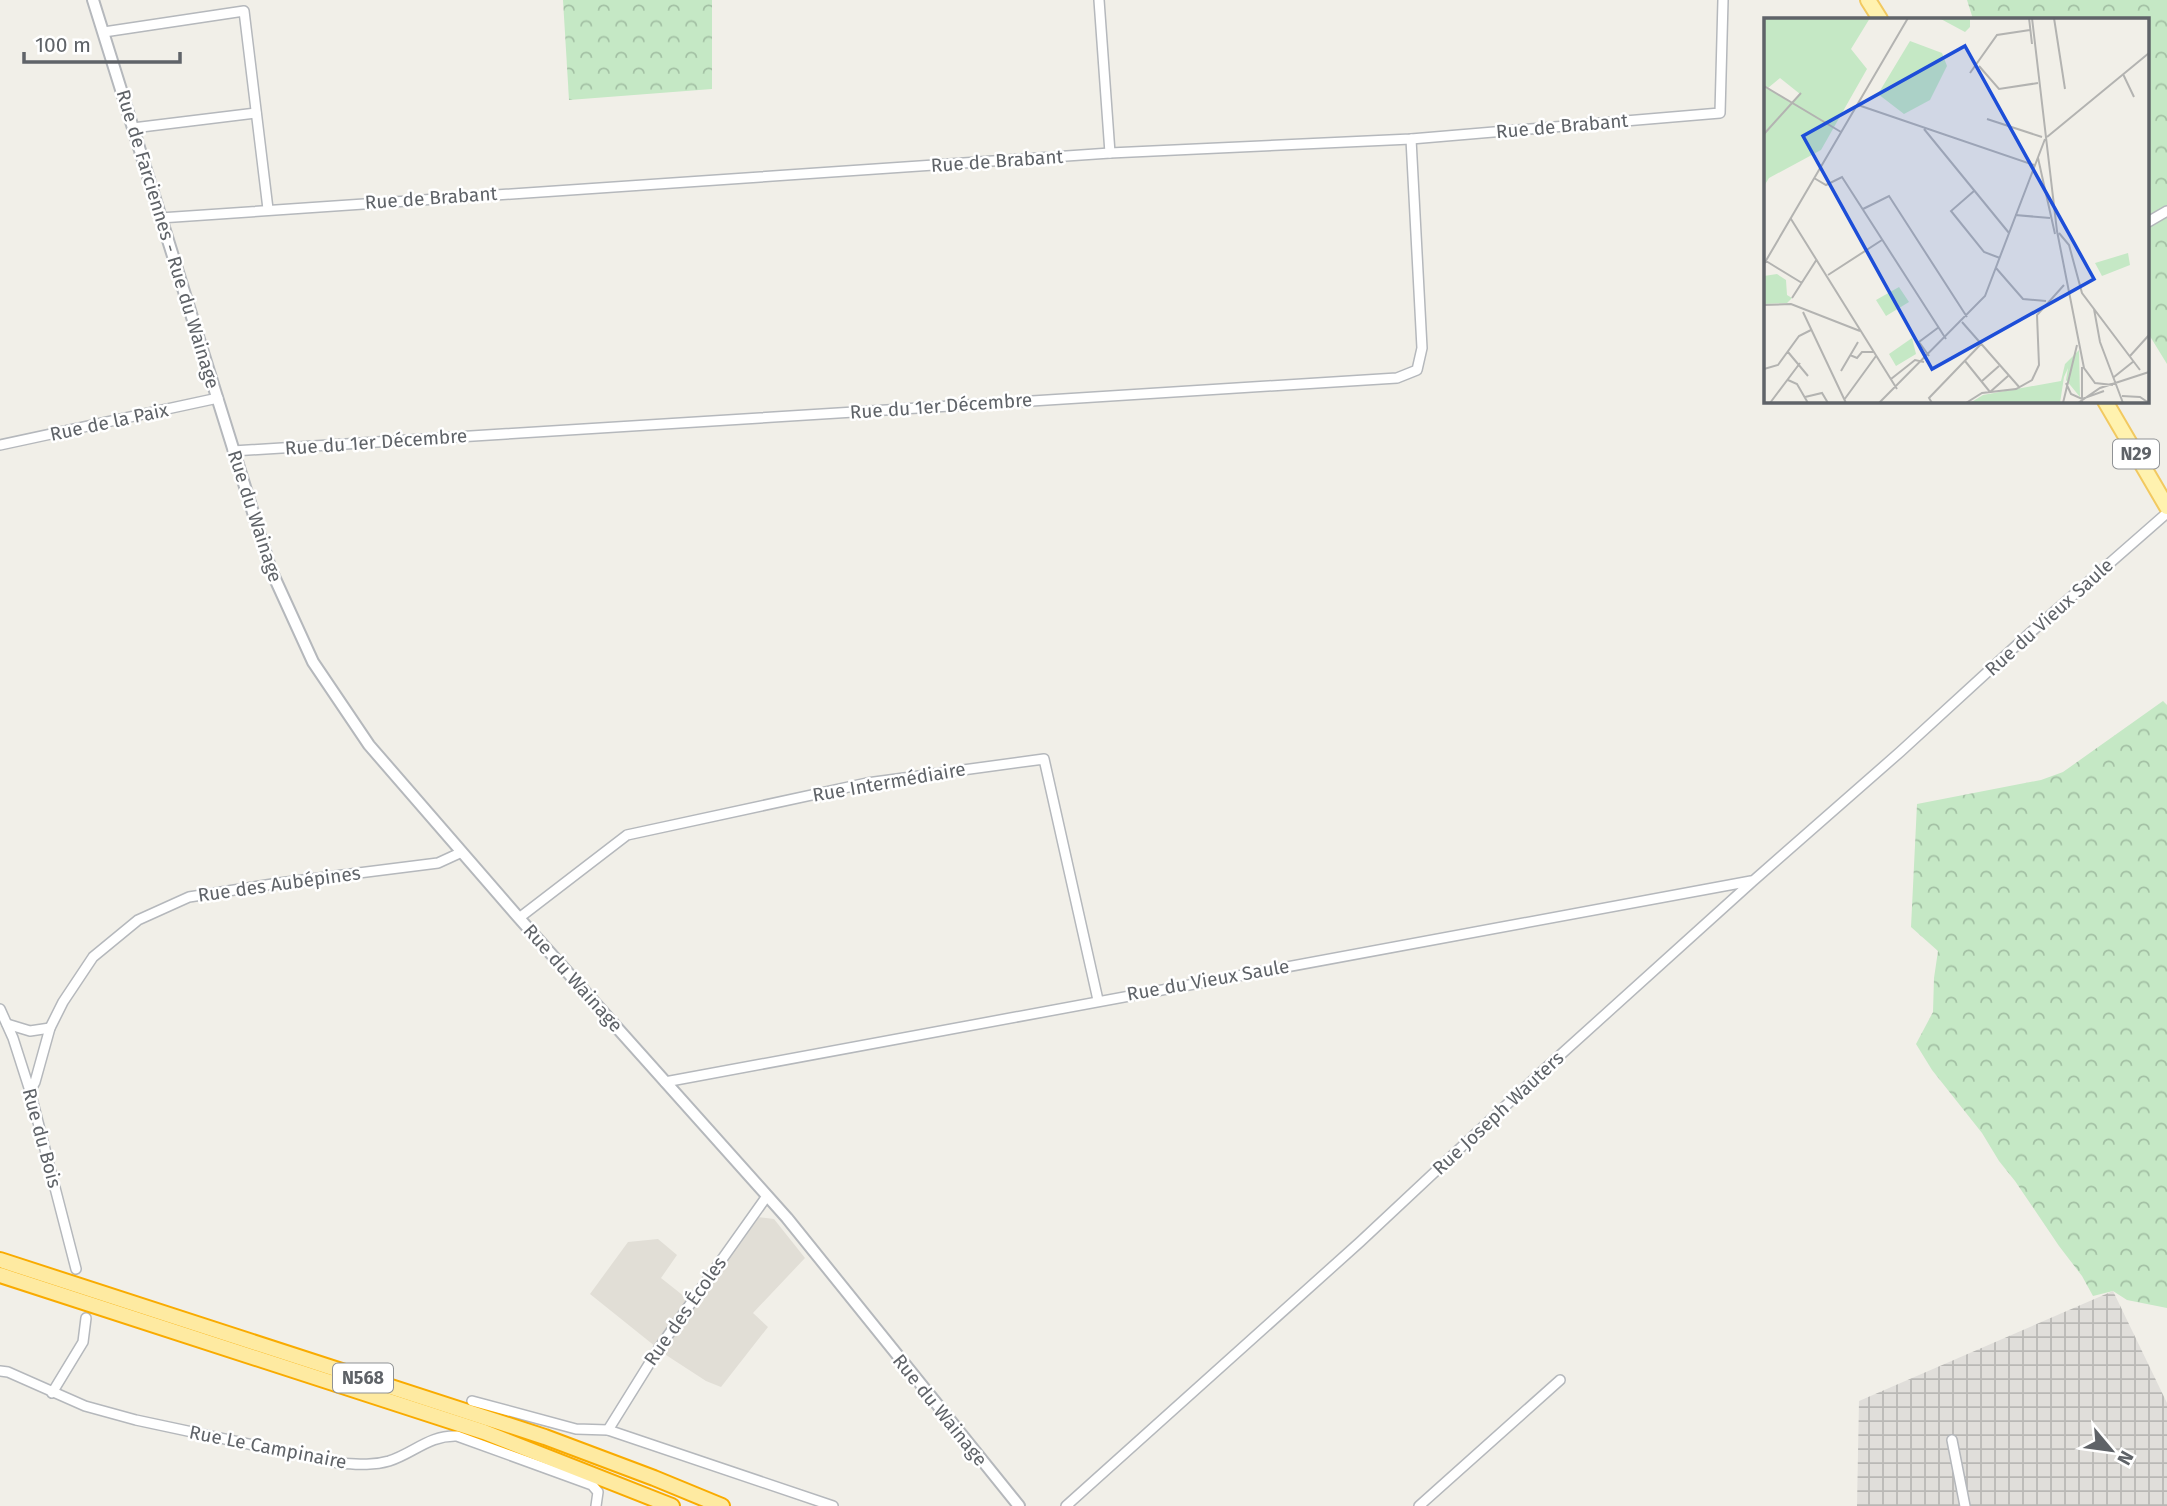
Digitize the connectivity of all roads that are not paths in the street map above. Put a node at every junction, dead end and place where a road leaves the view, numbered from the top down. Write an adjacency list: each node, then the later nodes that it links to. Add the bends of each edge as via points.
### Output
1 (93, 0): 6 (street, Rue de Farciennes - Rue du Wainage)
2 (1099, 0): 10 (street)
3 (1723, 0): 9 (street, Rue de Brabant, via 1720,113)
4 (1868, 0): 5 (main road)
5 (1879, 18)
6 (104, 32): 7 (street, via 244,11); 8 (street, Rue de Farciennes - Rue du Wainage)
7 (256, 113): 8 (street); 11 (street)
8 (133, 128): 13 (street, Rue de Farciennes - Rue du Wainage)
9 (1411, 139): 10 (street, Rue de Brabant); 18 (street, Rue du 1er Décembre, via 1422,348 1417,370 1397,378)
10 (1110, 153): 11 (street, Rue de Brabant)
11 (268, 209): 13 (street, Rue de Brabant)
12 (2167, 211): 14 (street)
13 (160, 218): 15 (street, Rue de Farciennes - Rue du Wainage)
14 (2150, 221)
15 (218, 398): 17 (street, Rue de la Paix); 18 (street, Rue du Wainage)
16 (2106, 402): 19 (main road, N29)
17 (0, 445)
18 (233, 451): 22 (street, Rue du Wainage, via 271,570 313,662 369,745)
19 (2167, 508)
20 (2167, 513): 21 (street, Rue du Vieux Saule)
21 (1931, 723): 23 (street, Rue Joseph Wauters)
22 (462, 852): 24 (street, Rue du Wainage); 28 (street, Rue des Aubépines, via 438,863 188,897 138,920 93,957)
23 (1753, 881): 25 (street, Rue du Vieux Saule); 47 (street, Rue Joseph Wauters)
24 (519, 918): 25 (street, Rue Intermédiaire, via 627,835 867,783 1044,759); 29 (street, Rue du Wainage)
25 (1098, 1000): 29 (street, Rue du Vieux Saule)
26 (0, 1009): 27 (street, Rue du Bois)
27 (7, 1024): 28 (street, via 30,1031); 30 (street, Rue du Bois)
28 (50, 1028): 30 (street, Rue des Aubépines)
29 (665, 1082): 31 (street, Rue du Wainage)
30 (30, 1091): 33 (street, Rue du Bois)
31 (768, 1196): 40 (street, Rue des Écoles, via 659,1348); 46 (street, Rue du Wainage)
32 (0, 1261): 44 (highway, N568, via 545,1437)
33 (76, 1269)
34 (0, 1275): 43 (highway, N568, via 484,1432)
35 (86, 1318): 38 (street, via 83,1342)
36 (0, 1371): 38 (street, Rue Le Campinaire)
37 (1560, 1380): 48 (street)
38 (52, 1393): 42 (street, Rue Le Campinaire, via 136,1420 338,1463 388,1461 435,1438 457,1436 592,1485 598,1492)
39 (472, 1401): 40 (street, via 576,1429)
40 (608, 1430): 45 (street)
41 (1952, 1440): 49 (street)
42 (596, 1506)
43 (672, 1506)
44 (722, 1506)
45 (833, 1506)
46 (1018, 1506)
47 (1066, 1506)
48 (1419, 1506)
49 (1965, 1506)

